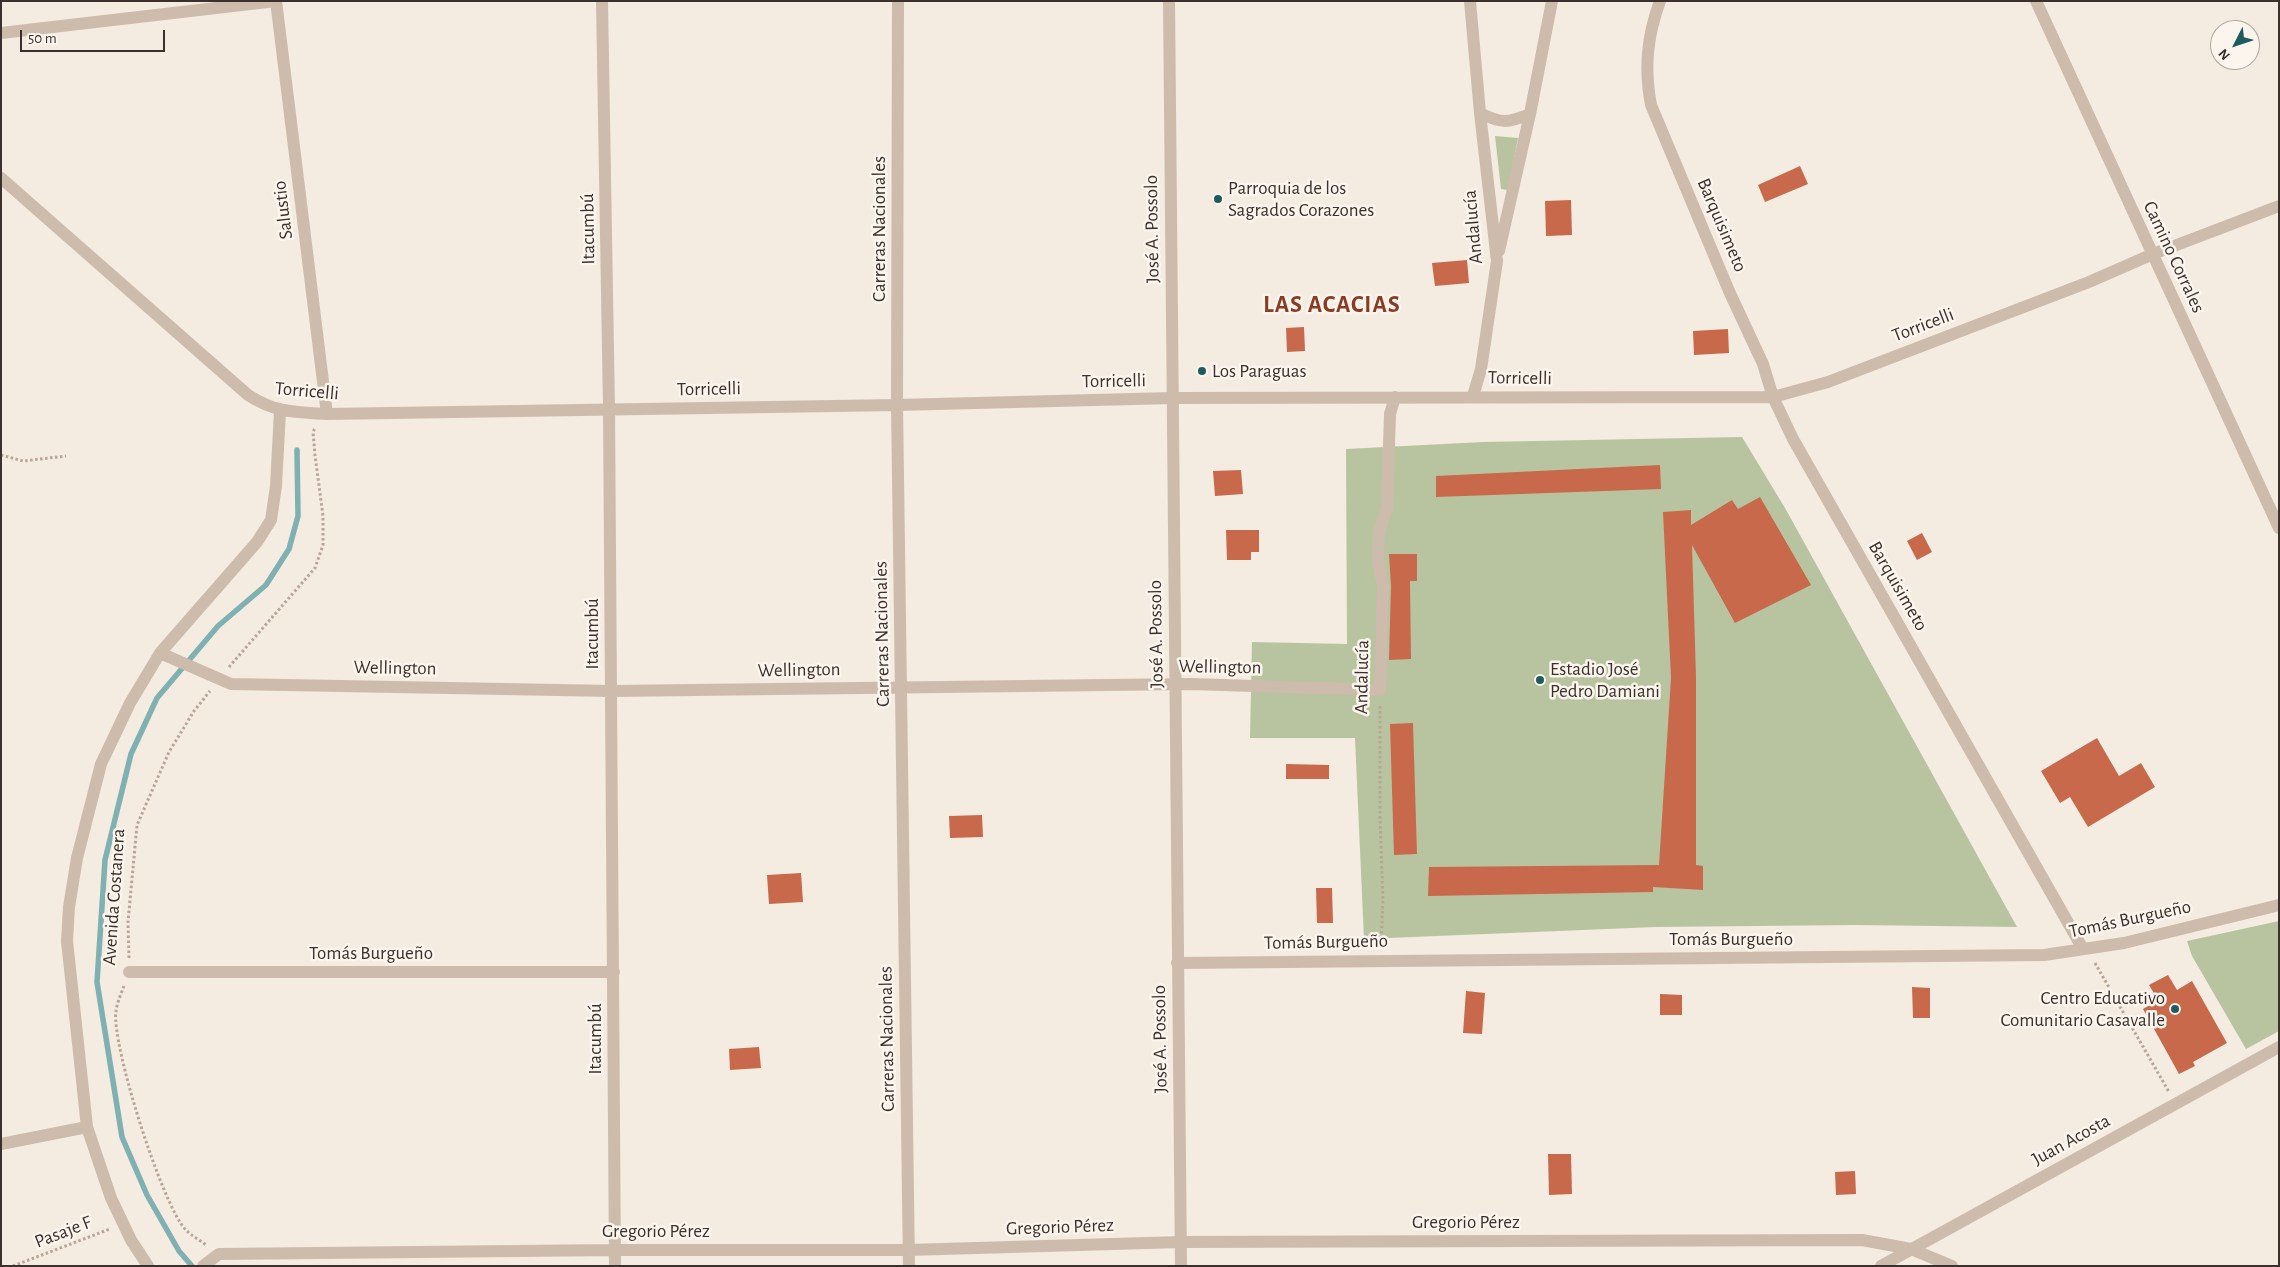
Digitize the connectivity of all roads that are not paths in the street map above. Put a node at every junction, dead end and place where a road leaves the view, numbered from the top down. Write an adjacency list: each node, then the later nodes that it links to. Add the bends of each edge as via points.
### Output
1 (276, 1): 9 (street); 23 (street, Salustio)
2 (602, 1): 21 (street, Itacumbú)
3 (898, 1): 20 (street, Carreras Nacionales)
4 (1169, 1): 19 (street, José A. Possolo)
5 (1470, 1): 10 (street, Andalucía)
6 (1552, 1): 11 (street)
7 (1660, 1): 18 (street, Barquisimeto, via 1648,40 1646,60 1652,105 1763,364)
8 (2036, 1): 14 (street, Camino Corrales)
9 (1, 33)
10 (1480, 113): 11 (street, via 1501,122); 15 (street, Andalucía)
11 (1530, 114): 15 (street)
12 (2, 178): 22 (street, Torricelli, via 248,395 266,407)
13 (2279, 206): 14 (street, Torricelli)
14 (2153, 254): 18 (street, Torricelli, via 2089,282 1828,382); 24 (street, Camino Corrales)
15 (1497, 260): 16 (street, Andalucía, via 1481,369)
16 (1473, 396): 17 (street, Torricelli); 18 (street, Torricelli)
17 (1395, 397): 19 (street, Torricelli); 28 (street, Andalucía, via 1390,414 1387,508 1379,532 1378,561 1383,586)
18 (1773, 397): 31 (street, Barquisimeto, via 1798,448)
19 (1173, 398): 20 (street, Torricelli); 26 (street, José A. Possolo)
20 (897, 405): 21 (street, Torricelli); 27 (street, Carreras Nacionales)
21 (610, 409): 23 (street, Torricelli); 29 (street, Itacumbú)
22 (280, 411): 23 (street, Torricelli); 25 (street, Avenida Costanera, via 276,486 270,520 257,542)
23 (326, 414)
24 (2279, 528)
25 (160, 653): 29 (street, Wellington, via 231,684); 36 (street, Avenida Costanera, via 130,703 101,764 77,858 69,907 66,941)
26 (1176, 684): 27 (street, Wellington); 28 (street, Wellington); 32 (street, José A. Possolo)
27 (902, 687): 29 (street, Wellington); 41 (street, Carreras Nacionales)
28 (1380, 690)
29 (612, 691): 34 (street, Itacumbú)
30 (2279, 905): 31 (street, Tomás Burgueño, via 2124,943)
31 (2083, 949): 32 (street, Tomás Burgueño, via 2044,955)
32 (1178, 963): 38 (street, José A. Possolo)
33 (129, 972): 34 (street, Tomás Burgueño)
34 (614, 972): 40 (street, Itacumbú)
35 (2279, 1047): 39 (street, Juan Acosta)
36 (87, 1127): 37 (street); 43 (street, Avenida Costanera, via 123,1224)
37 (1, 1144)
38 (1180, 1242): 39 (street, Gregorio Pérez, via 1862,1240); 41 (street, Gregorio Pérez); 46 (street, José A. Possolo)
39 (1911, 1249): 47 (street, Juan Acosta); 48 (street, Gregorio Pérez)
40 (615, 1250): 41 (street, Gregorio Pérez); 42 (street, Gregorio Pérez); 44 (street, Itacumbú)
41 (908, 1250): 45 (street, Carreras Nacionales)
42 (211, 1260)
43 (148, 1266)
44 (615, 1266)
45 (909, 1266)
46 (1181, 1266)
47 (1881, 1266)
48 (1952, 1266)

